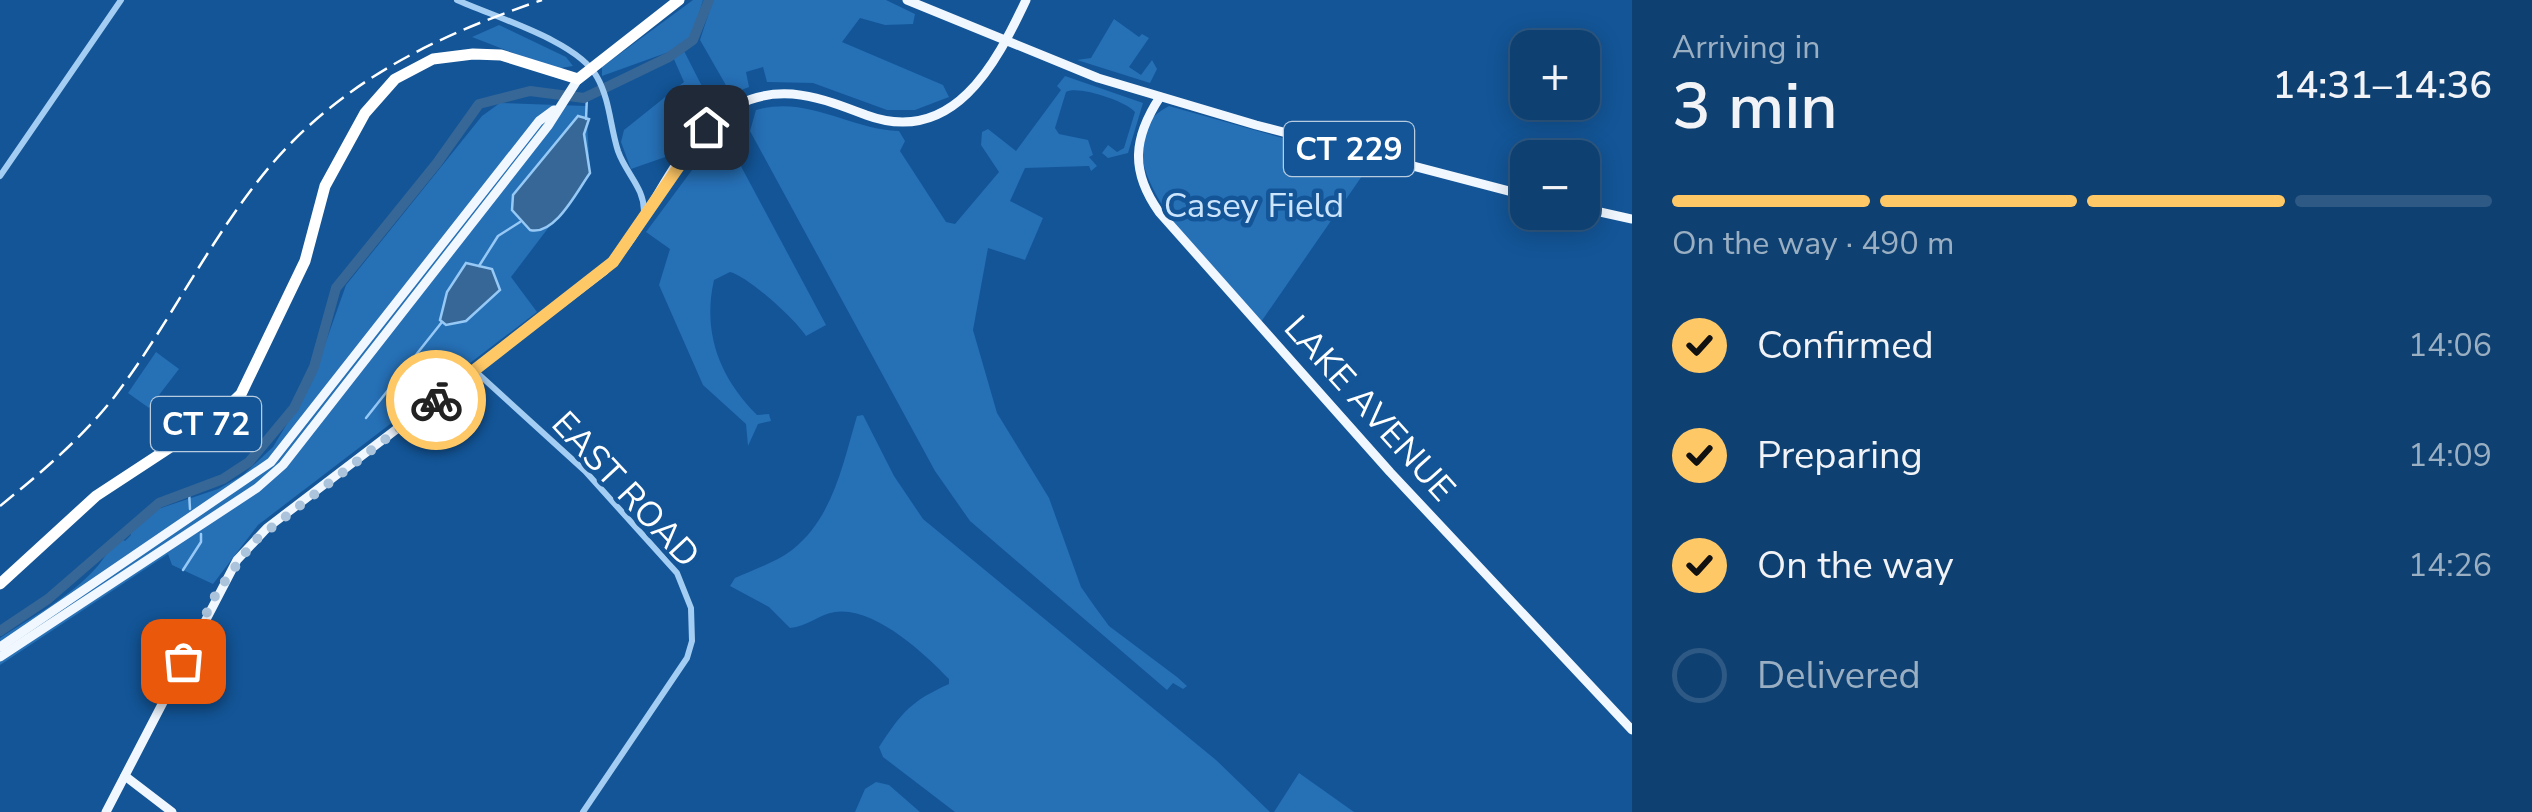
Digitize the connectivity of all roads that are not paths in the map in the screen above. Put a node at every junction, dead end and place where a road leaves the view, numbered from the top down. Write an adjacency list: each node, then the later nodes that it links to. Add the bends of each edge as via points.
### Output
1 (122, 0): 11 (street)
2 (457, 0): 7 (street, via 562,47)
3 (679, 0): 7 (highway)
4 (908, 0): 6 (main road, CT 229)
5 (1026, 0): 6 (main road)
6 (1006, 42): 9 (main road, CT 229); 12 (main road, via 974,90 918,118 888,120 796,93 736,106 696,137)
7 (595, 73): 8 (highway); 13 (street, via 620,156)
8 (578, 79): 10 (main road); 19 (highway, CT 72, via 501,55 456,54 422,62 385,88 325,186 305,261 240,396 96,496)
9 (1160, 96): 14 (main road, CT 229); 22 (main road, LAKE AVENUE, via 1140,134 1136,161 1159,212)
10 (555, 109): 20 (main road, via 272,462); 21 (main road, via 283,465)
11 (0, 176)
12 (666, 183): 13 (street); 16 (main road)
13 (642, 191): 16 (street)
14 (1510, 191)
15 (1600, 212): 17 (main road)
16 (644, 219): 18 (main road, via 604,271)
17 (1632, 219)
18 (474, 370): 23 (main road, via 267,528 237,560); 26 (street, EAST ROAD, via 592,478 667,560 689,599 693,633 687,658)
19 (0, 584)
20 (0, 647)
21 (0, 658)
22 (1632, 730)
23 (126, 776): 24 (main road); 25 (main road)
24 (106, 812)
25 (172, 812)
26 (583, 812)

